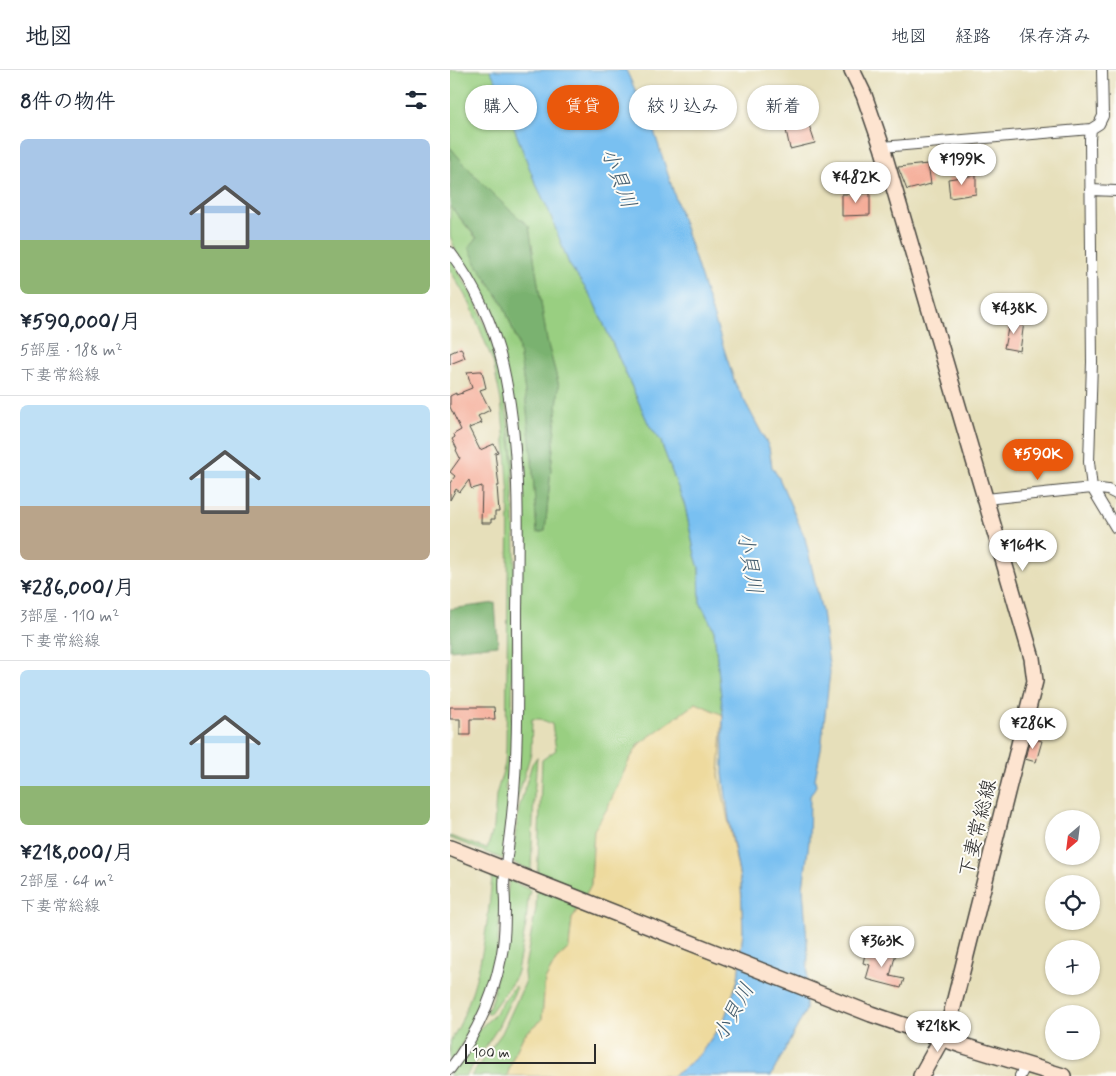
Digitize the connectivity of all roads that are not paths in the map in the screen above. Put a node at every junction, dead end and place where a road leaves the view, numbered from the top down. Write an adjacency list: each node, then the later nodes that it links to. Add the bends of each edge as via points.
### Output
1 (852, 70): 4 (main road, 下妻常総線)
2 (1102, 70): 3 (street, via 1103,116)
3 (1091, 129): 4 (street); 5 (street)
4 (882, 147): 10 (main road, 下妻常総線)
5 (1090, 190): 6 (street); 8 (street, via 1092,362 1089,462)
6 (1116, 191)
7 (450, 252): 13 (street, via 472,286 495,336 514,440 518,533 516,752)
8 (1092, 488): 9 (street); 10 (street); 11 (street)
9 (1116, 494)
10 (986, 499): 14 (main road, 下妻常総線, via 1032,658 1034,681 950,1019)
11 (1116, 528)
12 (450, 848): 13 (main road)
13 (509, 872): 14 (main road, via 824,996); 15 (street, via 504,875 504,939 492,993 481,1020)
14 (942, 1038): 16 (main road); 17 (main road, 下妻常総線)
15 (450, 1069)
16 (1022, 1070): 18 (main road)
17 (921, 1076)
18 (1063, 1076)

